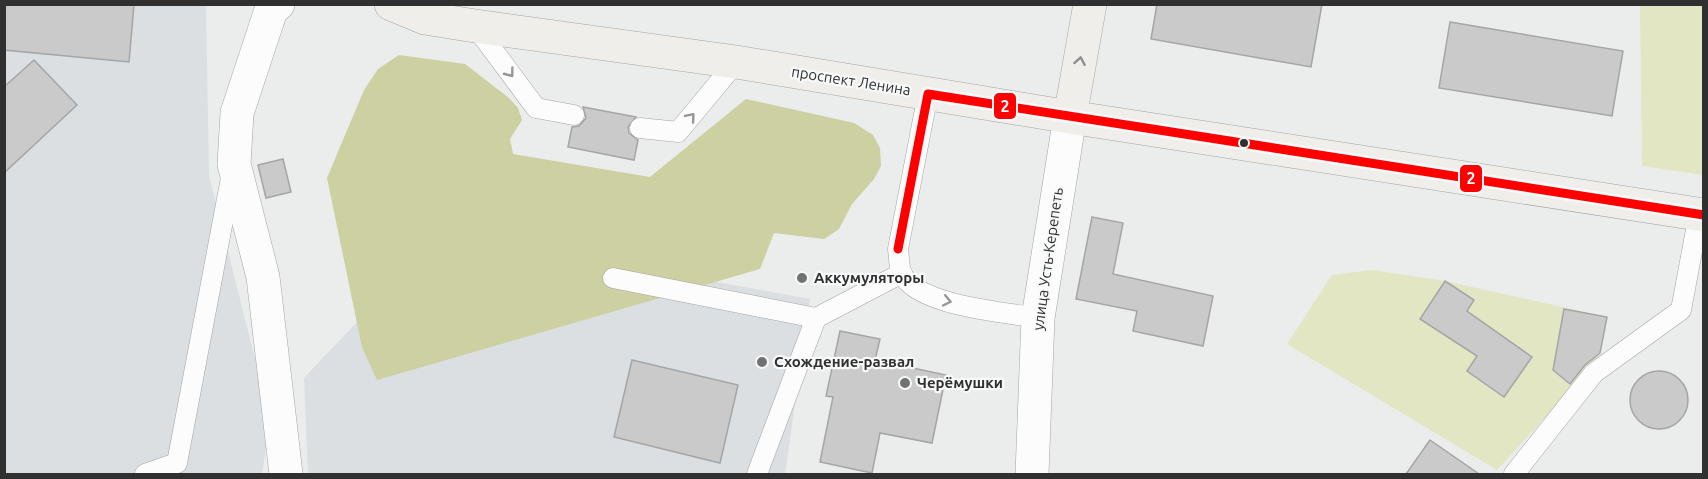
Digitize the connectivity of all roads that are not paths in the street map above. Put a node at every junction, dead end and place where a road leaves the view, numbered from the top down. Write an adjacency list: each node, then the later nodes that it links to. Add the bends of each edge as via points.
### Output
1 (278, 4): 10 (street, via 271,10 237,113)
2 (391, 4): 4 (main road, проспект Ленина, via 424,18)
3 (1090, 4): 8 (main road, one-way to 3)
4 (476, 26): 5 (main road, проспект Ленина); 7 (lane, one-way to 7, via 536,108)
5 (736, 62): 6 (main road, проспект Ленина); 9 (lane, one-way to 5, via 678,132)
6 (928, 94): 8 (main road, проспект Ленина); 12 (lane, via 898,249)
7 (574, 115)
8 (1070, 117): 11 (main road, проспект Ленина); 15 (street, улица Усть-Керепеть)
9 (640, 128)
10 (234, 164): 16 (lane, via 177,463); 17 (street, via 264,277)
11 (1701, 214): 20 (lane, via 1681,310 1594,373)
12 (902, 273): 14 (lane); 15 (lane, one-way to 15, via 917,291 939,300)
13 (613, 278): 14 (lane)
14 (816, 318): 18 (lane)
15 (1038, 318): 19 (street, улица Усть-Керепеть)
16 (145, 474)
17 (286, 474)
18 (757, 474)
19 (1032, 474)
20 (1514, 474)

